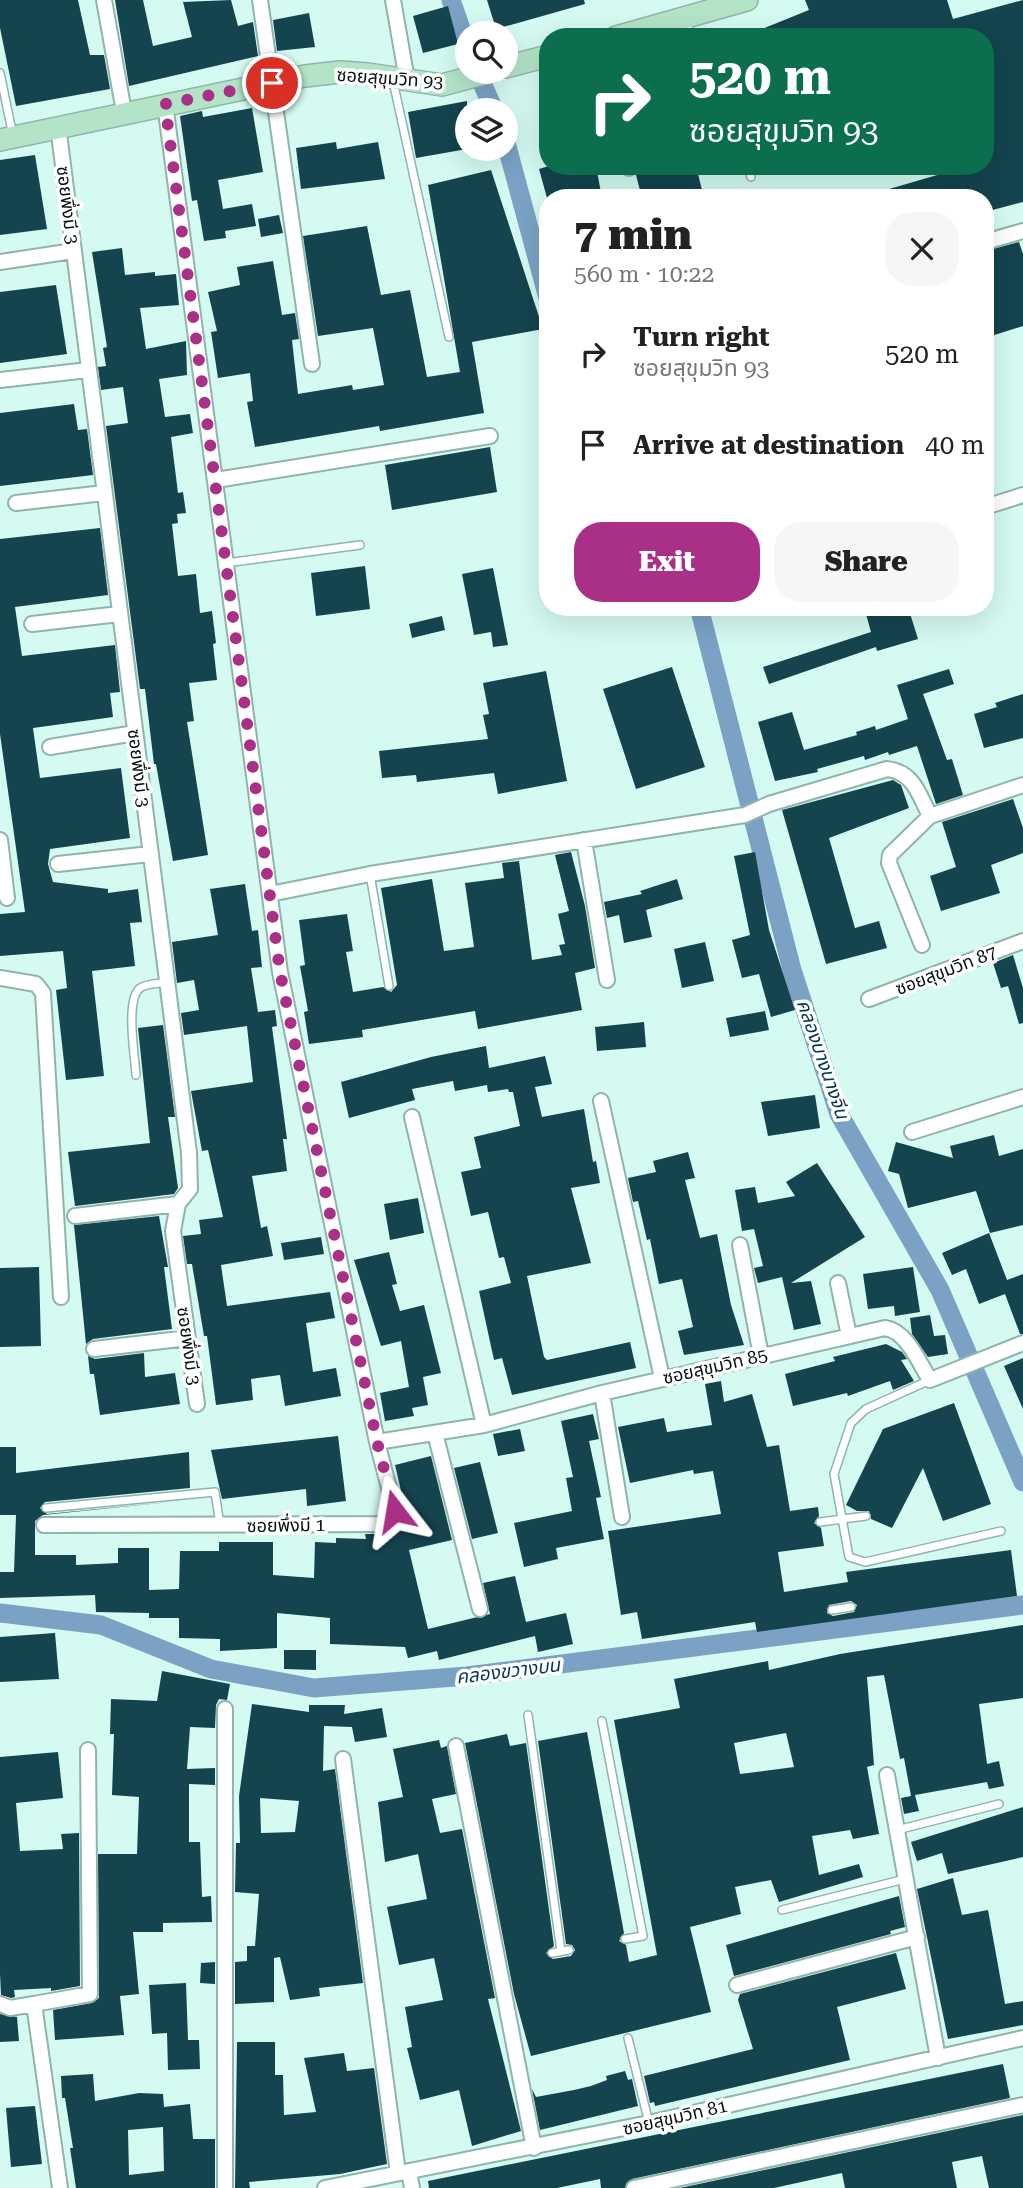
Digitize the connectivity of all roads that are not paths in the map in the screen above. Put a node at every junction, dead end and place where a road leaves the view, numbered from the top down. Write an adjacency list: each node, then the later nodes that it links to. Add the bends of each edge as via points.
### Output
1 (104, 0): 13 (street)
2 (260, 0): 11 (street)
3 (393, 0): 9 (street)
4 (747, 0): 5 (street)
5 (688, 27)
6 (539, 58): 7 (street)
7 (518, 64)
8 (0, 73): 15 (lane)
9 (400, 79): 10 (street, ซอยสุขุมวิท 93, via 442,85); 11 (street, ซอยสุขุมวิท 93, via 340,72); 20 (lane)
10 (455, 82)
11 (272, 83): 12 (street, ซอยสุขุมวิท 93); 21 (street)
12 (165, 104): 13 (street, ซอยสุขุมวิท 93); 25 (street, ซอยพึ่งมี 1)
13 (124, 112): 14 (street, ซอยสุขุมวิท 93)
14 (58, 126): 15 (street, ซอยสุขุมวิท 93); 18 (street, ซอยพึ่งมี 3)
15 (6, 138)
16 (1023, 230): 17 (street)
17 (994, 239)
18 (73, 251): 19 (street); 22 (street, ซอยพึ่งมี 3)
19 (0, 262)
20 (449, 337)
21 (312, 364)
22 (88, 370): 23 (street); 26 (street, ซอยพึ่งมี 3)
23 (0, 380)
24 (490, 436): 25 (street)
25 (216, 480): 31 (street, ซอยพึ่งมี 1)
26 (104, 493): 28 (street); 32 (street, ซอยพึ่งมี 3)
27 (1023, 495): 29 (street)
28 (16, 503)
29 (994, 504)
30 (360, 545): 31 (lane)
31 (226, 563): 43 (street, ซอยพึ่งมี 1)
32 (119, 614): 33 (street); 34 (street, ซอยพึ่งมี 3)
33 (32, 624)
34 (135, 733): 35 (street); 40 (street, ซอยพึ่งมี 3)
35 (50, 747)
36 (1023, 785): 37 (street)
37 (930, 816): 39 (street, via 911,778 887,769 745,815); 46 (street, via 890,855 889,863)
38 (0, 840): 44 (street)
39 (584, 840): 42 (street); 48 (street)
40 (150, 854): 41 (street); 49 (street, ซอยพึ่งมี 3)
41 (58, 864)
42 (370, 874): 43 (street); 50 (lane)
43 (270, 894): 73 (street, ซอยพึ่งมี 1, via 280,972)
44 (7, 898)
45 (1023, 941): 51 (street, ซอยสุขุมวิท 87)
46 (922, 945)
47 (0, 978): 61 (street, via 36,984 43,993)
48 (607, 980)
49 (168, 982): 52 (lane, via 138,990 132,1005); 57 (street, ซอยพึ่งมี 3, via 192,1180)
50 (390, 986)
51 (869, 999)
52 (136, 1075)
53 (1023, 1097): 56 (street)
54 (601, 1101): 67 (street)
55 (412, 1117): 71 (street)
56 (912, 1132)
57 (178, 1204): 58 (street); 63 (street, ซอยพึ่งมี 3, via 173,1231)
58 (75, 1216)
59 (740, 1245): 66 (street)
60 (838, 1283): 62 (street)
61 (61, 1297)
62 (849, 1336): 66 (street, ซอยสุขุมวิท 85); 68 (street, ซอยสุขุมวิท 85, via 894,1329)
63 (188, 1338): 65 (street); 70 (street, ซอยพึ่งมี 3)
64 (1023, 1343): 68 (street)
65 (94, 1349)
66 (761, 1356): 67 (street, ซอยสุขุมวิท 85)
67 (662, 1378): 69 (street, ซอยสุขุมวิท 85)
68 (930, 1380): 77 (lane, via 866,1409 851,1423 834,1475)
69 (602, 1393): 71 (street, ซอยสุขุมวิท 85); 76 (street)
70 (197, 1404)
71 (484, 1425): 72 (street, ซอยสุขุมวิท 85)
72 (435, 1433): 73 (street, ซอยสุขุมวิท 85); 83 (street)
73 (377, 1442): 80 (street, ซอยพึ่งมี 1, via 394,1519 384,1524)
74 (46, 1508): 80 (lane, via 215,1492)
75 (866, 1516): 77 (lane)
76 (622, 1517)
77 (841, 1519): 78 (lane); 81 (lane, via 849,1557 861,1563)
78 (820, 1522)
79 (44, 1524): 80 (street, ซอยพึ่งมี 1)
80 (220, 1525)
81 (1001, 1531)
82 (852, 1607): 84 (lane)
83 (480, 1609)
84 (832, 1610)
85 (225, 1709): 110 (street)
86 (528, 1715): 98 (lane, via 565,1950)
87 (602, 1721): 97 (lane, via 643,1936)
88 (456, 1746): 107 (street, via 502,1961)
89 (88, 1750): 101 (street, via 90,1994)
90 (343, 1759): 108 (street)
91 (887, 1775): 93 (street)
92 (999, 1804): 93 (lane)
93 (896, 1830): 94 (street)
94 (905, 1879): 95 (lane); 96 (street)
95 (782, 1910)
96 (917, 1937): 99 (street); 104 (street)
97 (625, 1940)
98 (552, 1953)
99 (737, 1985)
100 (0, 2004): 101 (street, via 10,2008)
101 (34, 2004): 109 (street)
102 (628, 2038): 106 (lane)
103 (1023, 2039): 104 (street, ซอยสุขุมวิท 81)
104 (938, 2058): 106 (street, ซอยสุขุมวิท 81)
105 (1023, 2105): 113 (street)
106 (649, 2123): 107 (street, ซอยสุขุมวิท 81)
107 (534, 2148): 108 (street, ซอยสุขุมวิท 81)
108 (403, 2172): 111 (street, ซอยสุขุมวิท 81); 112 (street)
109 (60, 2188)
110 (225, 2188)
111 (326, 2188)
112 (412, 2188)
113 (634, 2188)

